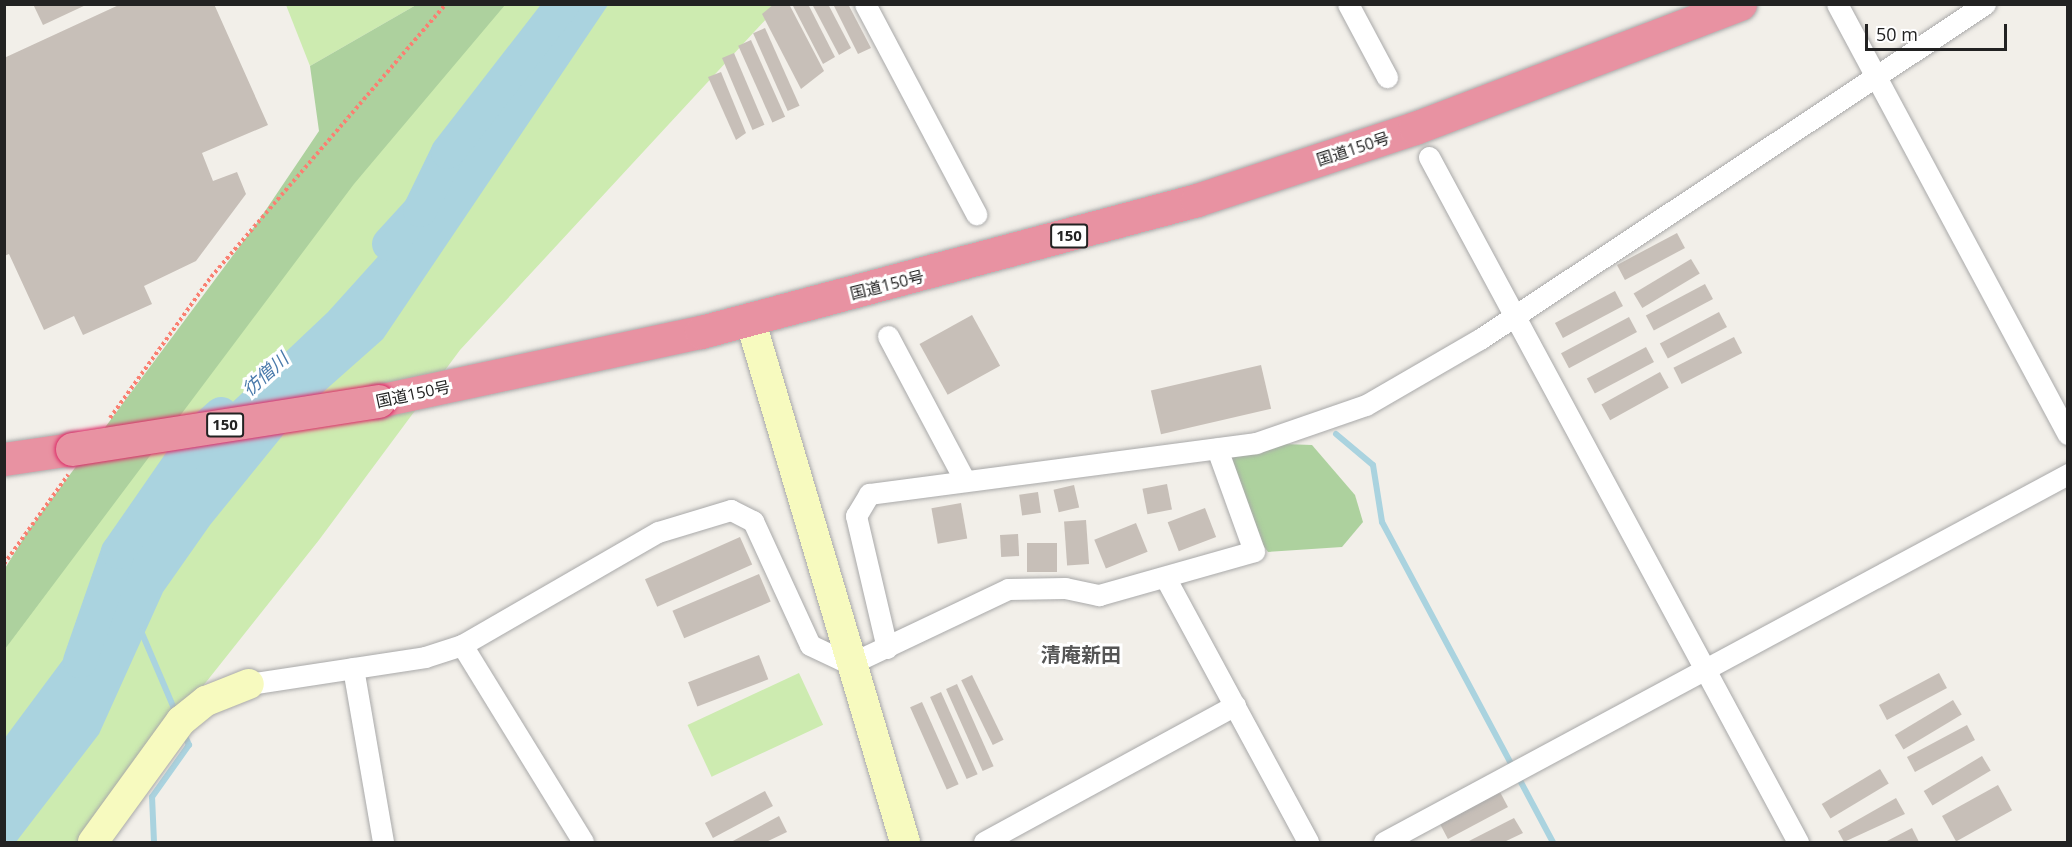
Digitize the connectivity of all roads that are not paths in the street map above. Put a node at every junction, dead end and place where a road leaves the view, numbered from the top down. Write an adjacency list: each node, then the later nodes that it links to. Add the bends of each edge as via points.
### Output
1 (865, 4): 9 (street)
2 (1348, 4): 6 (street)
3 (1740, 4): 11 (highway, 国道150号 / 150, via 1415,128 1197,200)
4 (1837, 4): 7 (street)
5 (1985, 4): 7 (street)
6 (1387, 77)
7 (1875, 78): 10 (street); 13 (street)
8 (1429, 157): 10 (street)
9 (976, 214)
10 (1514, 316): 14 (street, via 1366,405 1310,428); 23 (street)
11 (750, 319): 15 (highway, 国道150号 / 150, bridge, via 378,401 73,457); 21 (street)
12 (888, 336): 17 (street)
13 (2067, 434)
14 (1217, 449): 17 (street); 18 (street, via 1254,551)
15 (4, 459)
16 (2067, 474): 23 (street)
17 (964, 479): 20 (street, via 869,494 856,516)
18 (1166, 579): 20 (street, via 1099,595 1065,588 1008,589); 25 (street)
19 (462, 645): 21 (street, via 658,532 731,510 753,521 810,645); 22 (street, via 425,657); 28 (street)
20 (887, 648): 21 (street)
21 (850, 664): 29 (street)
22 (353, 668): 24 (street); 27 (street)
23 (1705, 669): 32 (street); 33 (street)
24 (249, 684): 26 (street, via 206,701 182,721)
25 (1235, 705): 30 (street); 31 (street)
26 (93, 843)
27 (383, 843)
28 (583, 843)
29 (905, 843)
30 (984, 843)
31 (1308, 843)
32 (1384, 843)
33 (1798, 843)

